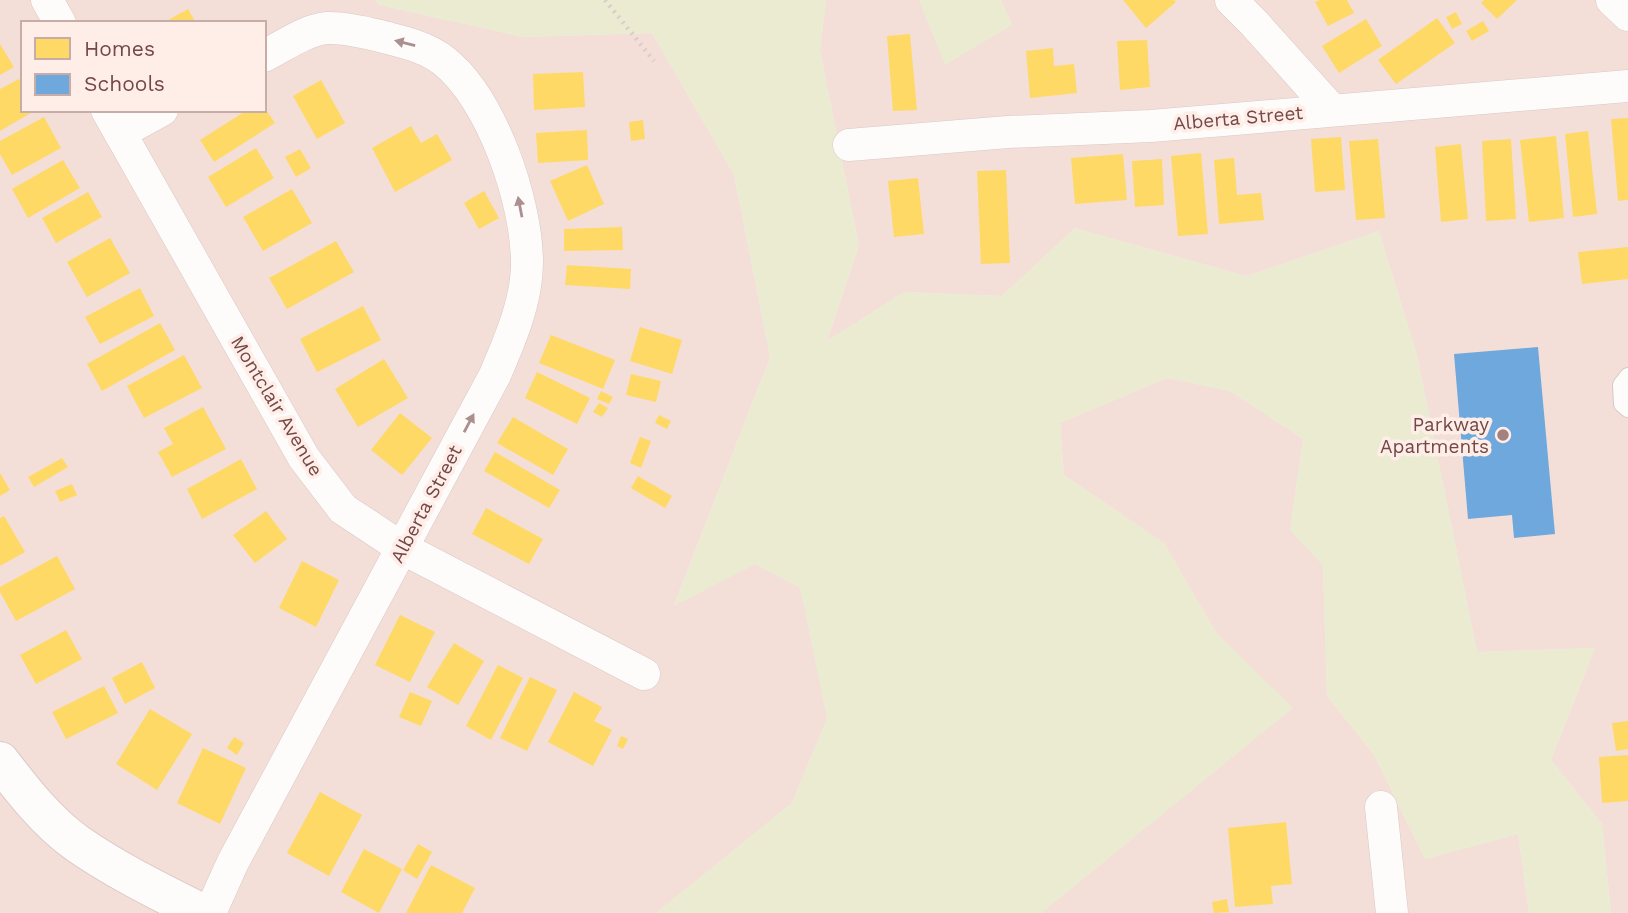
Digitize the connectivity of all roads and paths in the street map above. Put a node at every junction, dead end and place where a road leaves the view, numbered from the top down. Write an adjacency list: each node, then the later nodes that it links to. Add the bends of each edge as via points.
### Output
1 (47, 0): 6 (street)
2 (606, 0): 8 (path)
3 (1231, 0): 10 (street)
4 (1612, 0): 5 (street)
5 (1628, 15)
6 (59, 21)
7 (266, 55): 16 (street, Alberta Street, one-way to 7, via 495,375 511,335 527,264 521,204 491,123 463,78 442,59 419,46 328,28 305,34)
8 (654, 61)
9 (1628, 86): 10 (street, Alberta Street)
10 (1331, 110): 13 (street, Alberta Street)
11 (153, 112): 12 (street)
12 (113, 121): 16 (street, Montclair Avenue, via 304,458 343,509)
13 (849, 145)
14 (1628, 376): 15 (lane, via 1622,385 1622,404)
15 (1628, 409)
16 (402, 548): 17 (street, Montclair Avenue); 21 (street, Alberta Street)
17 (644, 674)
18 (0, 761): 20 (main road, via 31,802 77,843)
19 (1381, 807): 22 (street)
20 (202, 913)
21 (210, 913)
22 (1392, 913)

